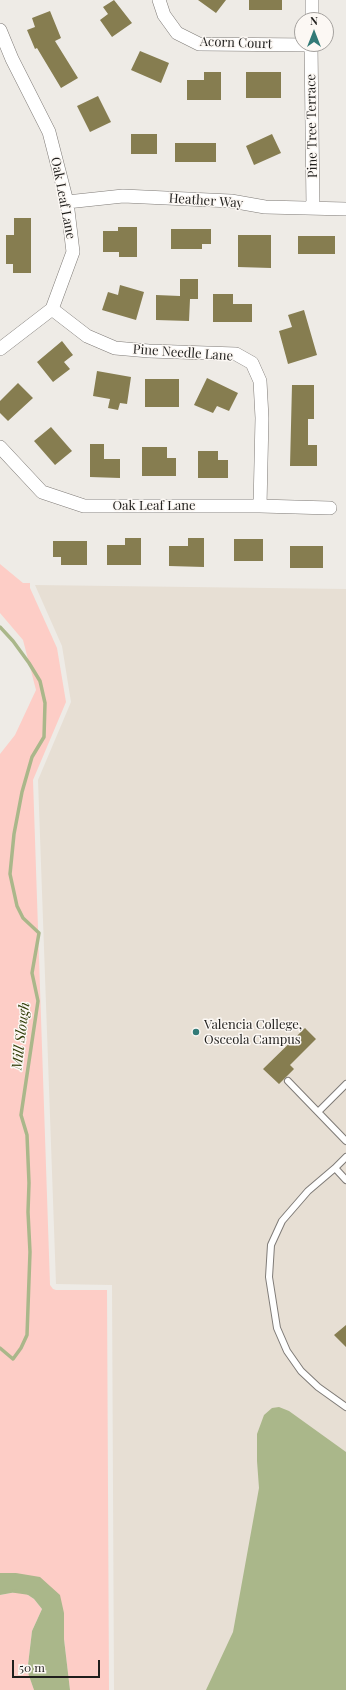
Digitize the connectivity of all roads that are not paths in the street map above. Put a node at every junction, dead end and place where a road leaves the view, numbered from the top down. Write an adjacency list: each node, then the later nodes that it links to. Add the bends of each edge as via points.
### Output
1 (159, 0): 5 (street, Acorn Court, via 164,15 177,33 199,44)
2 (312, 0): 3 (street)
3 (312, 12)
4 (0, 30): 7 (street, Oak Leaf Lane, via 49,132)
5 (294, 44)
6 (311, 52): 8 (street, Pine Tree Terrace)
7 (67, 202): 8 (street, Heather Way, via 123,196 231,201 265,207); 10 (street, Oak Leaf Lane, via 74,252)
8 (313, 208): 9 (street, Heather Way)
9 (346, 209)
10 (52, 309): 11 (street); 13 (street, Pine Needle Lane, via 87,336 115,348 236,354 252,363 260,381)
11 (0, 349)
12 (0, 447): 13 (street, Oak Leaf Lane, via 42,492 84,506)
13 (260, 506): 14 (street, Oak Leaf Lane)
14 (330, 508)
15 (288, 1081): 17 (lane)
16 (346, 1084): 17 (lane)
17 (318, 1112): 18 (lane)
18 (346, 1141)
19 (346, 1157): 20 (lane)
20 (335, 1168): 21 (lane); 22 (lane, via 308,1191 282,1221 271,1245 269,1277 277,1328 287,1351 301,1371 318,1387)
21 (346, 1180)
22 (346, 1406)

